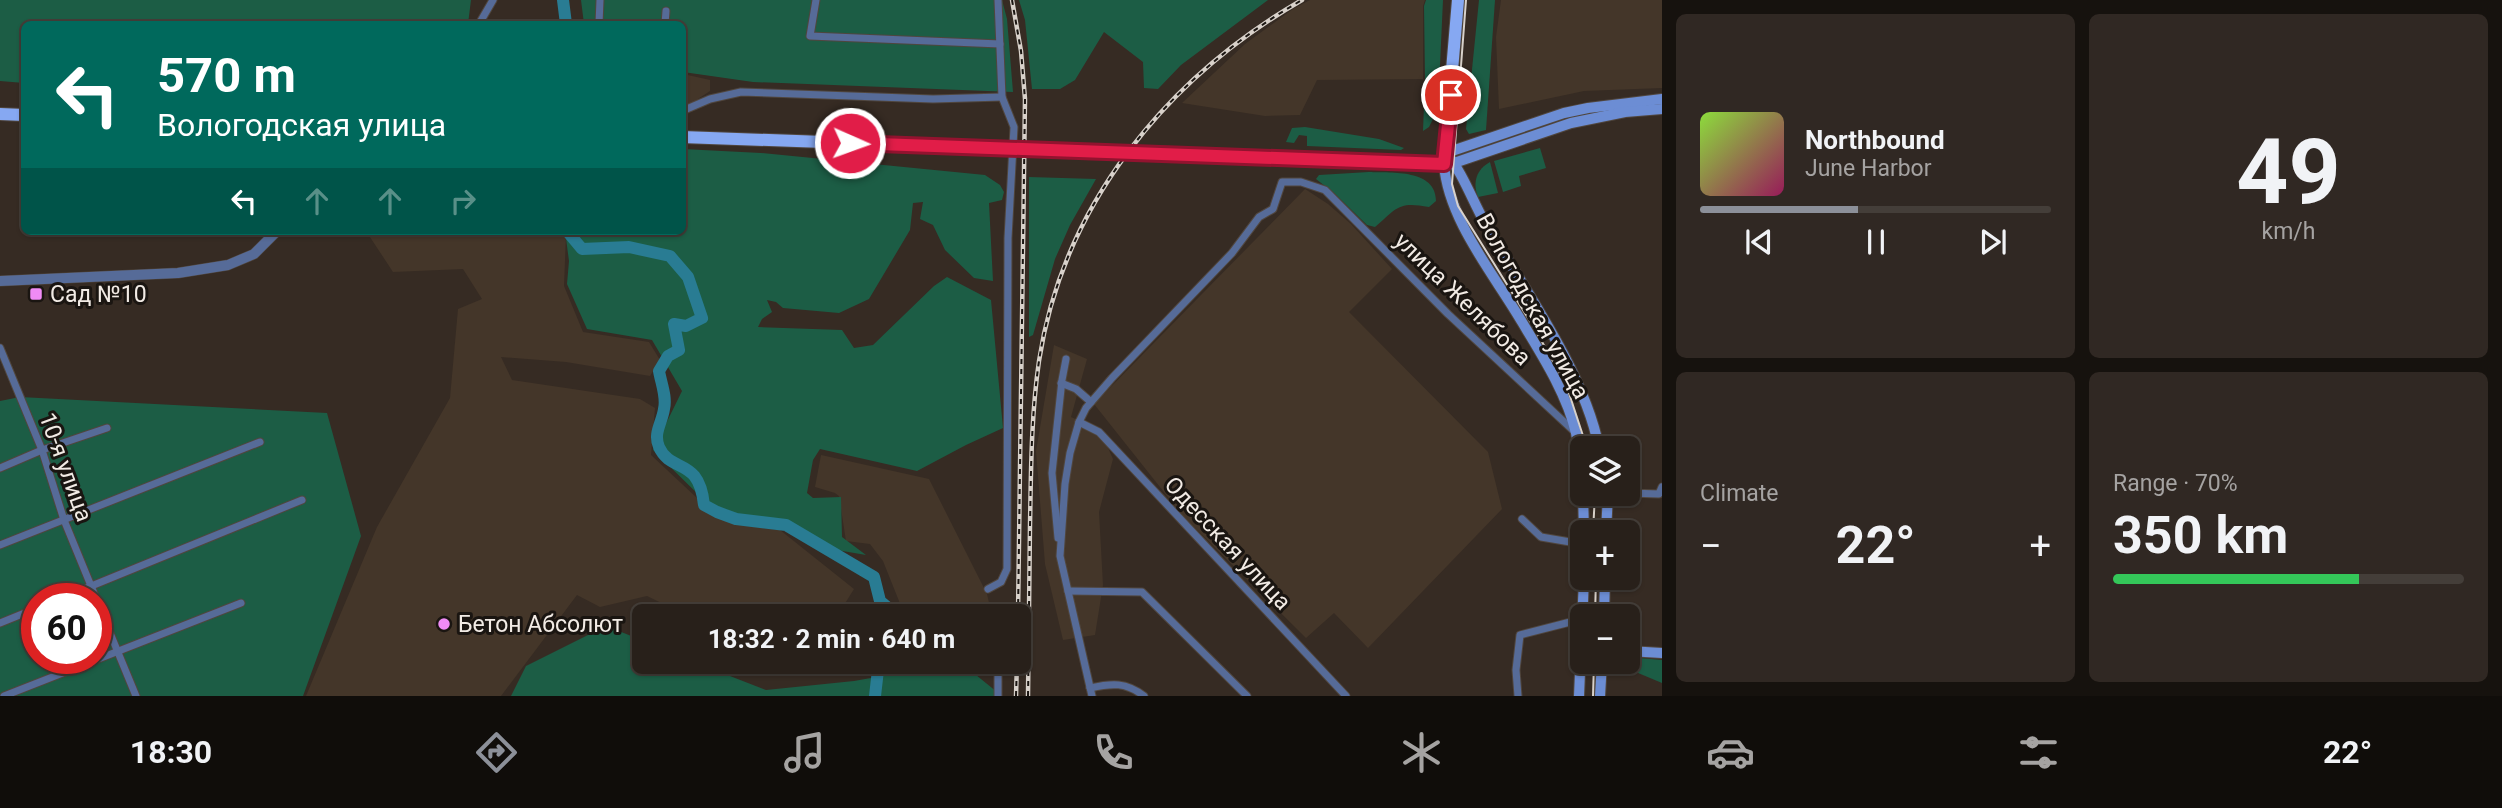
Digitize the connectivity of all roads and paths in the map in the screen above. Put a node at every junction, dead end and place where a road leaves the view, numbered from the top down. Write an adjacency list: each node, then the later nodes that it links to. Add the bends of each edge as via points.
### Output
1 (493, 0): 7 (street)
2 (600, 0): 8 (street)
3 (816, 0): 10 (street, via 810,36)
4 (998, 0): 10 (street)
5 (1458, 3): 18 (main road, Вологодская улица)
6 (666, 11): 9 (street)
7 (481, 21)
8 (599, 21)
9 (665, 21)
10 (1000, 44): 11 (street)
11 (1002, 97): 13 (street, via 741,92); 43 (street, via 1014,127 1007,569 1000,582)
12 (1662, 99): 18 (main road, via 1563,113)
13 (686, 109)
14 (1662, 109): 18 (main road, via 1571,123)
15 (0, 114): 16 (main road)
16 (21, 115)
17 (686, 137): 18 (main road, bridge)
18 (1448, 160): 27 (main road, Вологодская улица, via 1445,178 1454,208 1553,376); 29 (main road, Вологодская улица, via 1567,361)
19 (273, 235): 20 (street, via 254,254 228,265 178,273)
20 (0, 281)
21 (0, 348): 31 (street, 10-я улица)
22 (1066, 359): 23 (street)
23 (1061, 383): 24 (street, via 1076,388); 40 (street, via 1052,473)
24 (1091, 402): 25 (street); 27 (street, улица Желябова, via 1232,253 1259,217 1273,209 1282,182 1301,182 1325,190 1448,314)
25 (1079, 422): 40 (street, via 1065,484); 62 (street, Одесская улица, via 1099,432)
26 (107, 428): 31 (street)
27 (1576, 433): 28 (main road, Вологодская улица)
28 (1576, 436)
29 (1597, 436)
30 (260, 442): 37 (street)
31 (42, 450): 32 (street); 37 (street, 10-я улица)
32 (0, 468)
33 (1662, 488): 34 (street, via 1659,494)
34 (1640, 493)
35 (302, 500): 42 (street)
36 (1521, 519): 38 (street, via 1541,537)
37 (64, 520): 39 (street); 41 (street, 10-я улица)
38 (1570, 542)
39 (0, 545)
40 (1060, 556): 44 (street)
41 (90, 583)
42 (102, 583)
43 (988, 589)
44 (1068, 590): 56 (street); 61 (street, via 1142,592)
45 (241, 603): 50 (street)
46 (21, 614): 48 (street)
47 (1570, 622): 63 (street, via 1520,635)
48 (0, 623)
49 (112, 639): 50 (street, 10-я улица)
50 (117, 651): 57 (street); 58 (street, 10-я улица)
51 (1640, 652): 52 (main road)
52 (1662, 653)
53 (998, 674): 59 (street)
54 (1580, 674): 64 (main road)
55 (1601, 674): 65 (main road)
56 (1091, 692): 60 (street, via 1114,683)
57 (4, 696)
58 (136, 696)
59 (998, 696)
60 (1144, 696)
61 (1247, 696)
62 (1346, 696)
63 (1518, 696)
64 (1579, 696)
65 (1600, 696)

